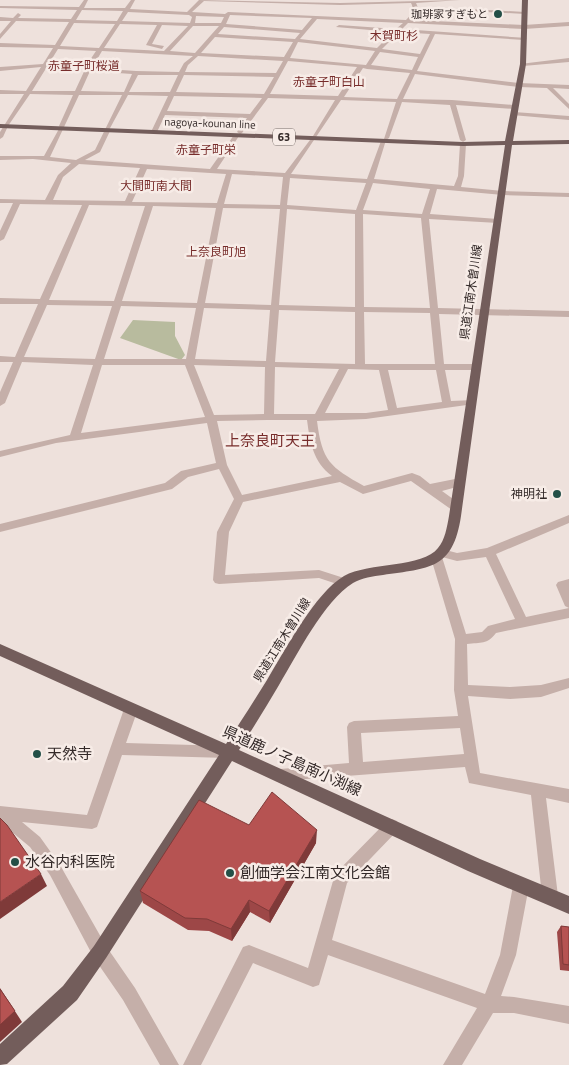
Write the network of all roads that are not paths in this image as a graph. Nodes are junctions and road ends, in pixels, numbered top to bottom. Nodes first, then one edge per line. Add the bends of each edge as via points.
1 (30, 0) edge
2 (86, 0) edge
3 (132, 0) edge
4 (203, 0) edge
5 (448, 0) edge
6 (458, 0) edge
7 (525, 0) edge
8 (231, 1) edge
9 (413, 1) edge
10 (292, 4) junction
11 (345, 4) junction
12 (0, 7) edge
13 (24, 7) junction
14 (81, 9) junction
15 (450, 9) junction
16 (126, 10) junction
17 (525, 12) junction
18 (189, 14) junction
19 (227, 15) junction
20 (289, 16) junction
21 (316, 17) junction
22 (341, 18) junction
23 (0, 19) edge
24 (15, 20) junction
25 (73, 21) junction
26 (118, 22) junction
27 (406, 22) junction
28 (160, 23) junction
29 (449, 23) junction
30 (192, 24) junction
31 (569, 24) edge
32 (223, 25) junction
33 (249, 27) junction
34 (339, 27) junction
35 (524, 27) junction
36 (270, 29) junction
37 (279, 30) junction
38 (398, 30) junction
39 (302, 32) junction
40 (433, 33) junction
41 (447, 33) junction
42 (213, 36) junction
43 (0, 37) edge
44 (240, 37) junction
45 (269, 38) junction
46 (524, 38) junction
47 (296, 40) junction
48 (0, 45) edge
49 (265, 45) dead end
50 (57, 46) junction
51 (329, 46) junction
52 (170, 47) junction
53 (100, 49) junction
54 (261, 51) dead end
55 (379, 51) junction
56 (165, 54) junction
57 (196, 55) junction
58 (325, 55) dead end
59 (422, 56) junction
60 (257, 58) junction
61 (286, 59) junction
62 (569, 60) edge
63 (321, 61) junction
64 (523, 64) junction
65 (46, 65) junction
66 (364, 67) junction
67 (0, 69) edge
68 (88, 69) junction
69 (415, 71) junction
70 (136, 73) junction
71 (182, 74) junction
72 (277, 75) junction
73 (519, 85) junction
74 (550, 88) junction
75 (569, 88) edge
76 (0, 92) edge
77 (26, 93) junction
78 (78, 93) junction
79 (125, 94) junction
80 (173, 94) junction
81 (266, 96) junction
82 (340, 99) junction
83 (399, 101) junction
84 (452, 102) junction
85 (569, 107) edge
86 (514, 110) junction
87 (164, 113) junction
88 (252, 116) junction
89 (569, 118) edge
90 (3, 125) edge
91 (61, 128) junction
92 (108, 129) junction
93 (155, 131) junction
94 (238, 134) junction
95 (0, 137) edge
96 (314, 137) junction
97 (569, 138) edge
98 (385, 139) junction
99 (463, 142) junction
100 (510, 142) junction
101 (569, 142) edge
102 (47, 157) junction
103 (0, 158) edge
104 (77, 162) junction
105 (144, 167) junction
106 (212, 170) junction
107 (230, 171) junction
108 (287, 175) junction
109 (370, 181) junction
110 (434, 187) junction
111 (457, 189) junction
112 (503, 192) junction
113 (569, 195) edge
114 (0, 201) edge
115 (18, 201) junction
116 (48, 202) junction
117 (86, 203) junction
118 (128, 203) junction
119 (150, 203) junction
120 (220, 205) junction
121 (283, 207) junction
122 (359, 212) junction
123 (425, 216) junction
124 (498, 221) junction
125 (0, 239) edge
126 (0, 301) edge
127 (44, 303) junction
128 (117, 305) junction
129 (201, 306) junction
130 (276, 308) junction
131 (360, 310) junction
132 (434, 312) junction
133 (484, 314) junction
134 (569, 314) edge
135 (0, 359) edge
136 (18, 360) junction
137 (98, 362) junction
138 (190, 362) junction
139 (270, 364) junction
140 (344, 366) junction
141 (383, 366) junction
142 (440, 366) junction
143 (360, 367) junction
144 (476, 367) junction
145 (0, 402) edge
146 (471, 402) junction
147 (447, 404) junction
148 (393, 412) junction
149 (269, 418) junction
150 (315, 418) junction
151 (211, 419) junction
152 (74, 438) junction
153 (0, 454) edge
154 (222, 465) junction
155 (340, 478) junction
156 (460, 482) junction
157 (431, 488) junction
158 (239, 499) junction
159 (456, 507) junction
160 (569, 519) edge
161 (0, 528) edge
162 (489, 552) junction
163 (439, 555) junction
164 (343, 582) junction
165 (569, 583) edge
166 (569, 604) edge
167 (569, 613) edge
168 (523, 623) junction
169 (461, 639) junction
170 (0, 650) edge
171 (569, 683) edge
172 (460, 690) junction
173 (131, 709) junction
174 (466, 722) junction
175 (117, 749) junction
176 (229, 752) junction
177 (471, 760) junction
178 (356, 769) junction
179 (280, 775) junction
180 (538, 790) junction
181 (569, 796) edge
182 (0, 813) edge
183 (392, 826) junction
184 (521, 886) junction
185 (550, 896) junction
186 (569, 905) edge
187 (322, 945) junction
188 (100, 952) junction
189 (489, 1004) junction
190 (569, 1015) edge
191 (0, 1057) edge
192 (170, 1065) edge
193 (192, 1065) edge
194 (452, 1065) edge

1 - 13 street
2 - 14 street
3 - 16 street
4 - 8 street
4 - 18 street
5 - 6 street
5 - 9 street
5 - 15 street
7 - 17 main road, 県道江南木曽川線
8 - 10 street
8 - 19 street
9 - 11 street
9 - 27 street via 415,14
10 - 11 street
10 - 20 street
11 - 22 street
12 - 13 street
13 - 14 street
13 - 24 street
14 - 16 street
14 - 25 street
15 - 17 street
15 - 29 street
16 - 18 street
16 - 26 street
17 - 35 main road, 県道江南木曽川線
18 - 19 street
18 - 30 street via 196,18
19 - 20 street
19 - 32 street
20 - 21 street
20 - 37 street
21 - 22 street
21 - 39 street
22 - 27 street
22 - 34 street
23 - 24 street
24 - 25 street
24 - 43 street
25 - 26 street
25 - 50 street
26 - 28 street
26 - 53 street
27 - 29 street
27 - 38 street
28 - 30 street
28 - 52 street via 149,45
29 - 35 street
29 - 41 street
30 - 32 street
30 - 52 street
31 - 35 street
32 - 33 street
32 - 42 street
33 - 36 street
33 - 44 street
34 - 38 street
34 - 51 street
35 - 46 main road, 県道江南木曽川線
36 - 37 street
36 - 45 street
37 - 39 street
38 - 40 street
38 - 55 street
39 - 47 street
40 - 41 street
40 - 59 street
41 - 46 street
42 - 44 street
42 - 57 street
44 - 45 street
45 - 47 street
45 - 49 street
46 - 64 main road, 県道江南木曽川線
47 - 51 street
47 - 61 street
48 - 50 street
50 - 53 street
50 - 65 street
51 - 55 street
52 - 56 street
53 - 56 street
53 - 68 street
54 - 60 street
55 - 59 street
55 - 66 street
56 - 57 street
57 - 60 street via 239,54
57 - 71 street via 186,64
58 - 63 street
59 - 69 street
60 - 61 street
61 - 63 street
61 - 72 street
62 - 64 street
63 - 66 street
64 - 73 main road, 県道江南木曽川線
65 - 67 street
65 - 77 street
66 - 69 street
66 - 82 street
68 - 70 street
68 - 78 street
69 - 73 street
69 - 83 street
70 - 71 street
70 - 79 street
71 - 72 street
71 - 80 street
72 - 81 street
73 - 74 street
73 - 86 main road, 県道江南木曽川線
74 - 75 street
74 - 85 street
76 - 77 street
77 - 78 street
77 - 90 street
78 - 79 street
78 - 91 street
79 - 80 street
79 - 92 street
80 - 81 street
80 - 87 street
81 - 82 street
81 - 88 street
82 - 83 street
82 - 96 street
83 - 84 street
83 - 98 street
84 - 86 street
84 - 99 street
86 - 89 street
86 - 100 main road, 県道江南木曽川線
87 - 88 street
87 - 93 street
88 - 94 street
90 - 91 main road, nagoya-kounan line / 63
90 - 95 street
91 - 92 main road, nagoya-kounan line / 63
91 - 102 street
92 - 93 main road, nagoya-kounan line / 63
92 - 104 street via 98,151
93 - 94 main road, nagoya-kounan line / 63
94 - 96 main road, nagoya-kounan line / 63
94 - 106 street
96 - 98 main road, nagoya-kounan line / 63
96 - 108 street
97 - 100 main road, nagoya-kounan line / 63
98 - 99 main road, nagoya-kounan line / 63
98 - 109 street
99 - 100 main road, nagoya-kounan line / 63
99 - 111 street
100 - 101 main road, nagoya-kounan line / 63
100 - 112 main road, 県道江南木曽川線
102 - 103 street
102 - 104 street
104 - 105 street
104 - 116 street via 60,176
105 - 106 street
105 - 118 street
106 - 107 street
107 - 108 street
107 - 120 street
108 - 109 street
108 - 121 street
109 - 110 street
109 - 122 street
110 - 111 street
110 - 123 street
111 - 112 street
112 - 113 street
112 - 124 main road, 県道江南木曽川線
114 - 115 street
115 - 116 street
115 - 125 street
116 - 117 street
117 - 118 street
117 - 127 street
118 - 119 street
119 - 120 street
119 - 128 street
120 - 121 street
120 - 129 street
121 - 122 street
121 - 130 street
122 - 123 street
122 - 131 street
123 - 124 street
123 - 132 street
124 - 133 main road, 県道江南木曽川線
126 - 127 street
127 - 128 street
127 - 136 street
128 - 129 street
128 - 137 street
129 - 130 street
129 - 138 street
130 - 131 street
130 - 139 street
131 - 132 street
131 - 143 street
132 - 133 street
132 - 142 street
133 - 134 street
133 - 144 main road, 県道江南木曽川線
135 - 136 street
136 - 137 street
136 - 145 street
137 - 138 street
137 - 152 street
138 - 139 street
138 - 151 street via 191,375
139 - 140 street
139 - 149 street
140 - 143 street
140 - 150 street
141 - 142 street
141 - 143 street
141 - 148 street
142 - 144 street
142 - 147 street
144 - 146 main road, 県道江南木曽川線
146 - 147 street
146 - 156 main road, 県道江南木曽川線
147 - 148 street
148 - 150 street
149 - 150 street
149 - 151 street
150 - 155 street via 314,443 326,467
151 - 152 street
151 - 154 street
152 - 153 street
154 - 158 street
154 - 161 street via 185,474 168,486
155 - 157 street via 363,490 412,477
155 - 158 street
156 - 157 street
156 - 159 main road, 県道江南木曽川線
157 - 159 street
158 - 164 street via 223,532 219,580 319,574
159 - 163 main road, 県道江南木曽川線 via 450,538
160 - 162 street
162 - 163 street via 457,557
162 - 168 street
163 - 164 main road, 県道江南木曽川線 via 426,562 370,572
163 - 169 street
164 - 176 main road, 県道江南木曽川線 via 321,606
165 - 166 street via 562,585
167 - 168 street
168 - 169 street via 492,629 486,637
169 - 172 street
170 - 173 main road, 県道鹿ノ子島南小渕線
171 - 172 street via 541,691 510,693
172 - 174 street
173 - 175 street
173 - 176 main road, 県道鹿ノ子島南小渕線
174 - 177 street
174 - 178 street via 354,727
175 - 176 street
175 - 182 street via 92,822
176 - 179 main road, 県道鹿ノ子島南小渕線
176 - 188 main road, 県道江南木曽川線
177 - 178 street
177 - 180 street via 474,778
178 - 179 street
179 - 183 main road, 県道鹿ノ子島南小渕線
180 - 181 street
180 - 185 street
182 - 188 street via 34,842 55,870
183 - 184 main road, 県道鹿ノ子島南小渕線
183 - 187 street via 340,878
184 - 185 main road, 県道鹿ノ子島南小渕線
184 - 189 street via 502,976
185 - 186 main road, 県道鹿ノ子島南小渕線
187 - 189 street
187 - 193 street via 313,979 249,953
188 - 191 main road, 県道江南木曽川線 via 70,993
188 - 192 street
189 - 190 street
189 - 194 street

